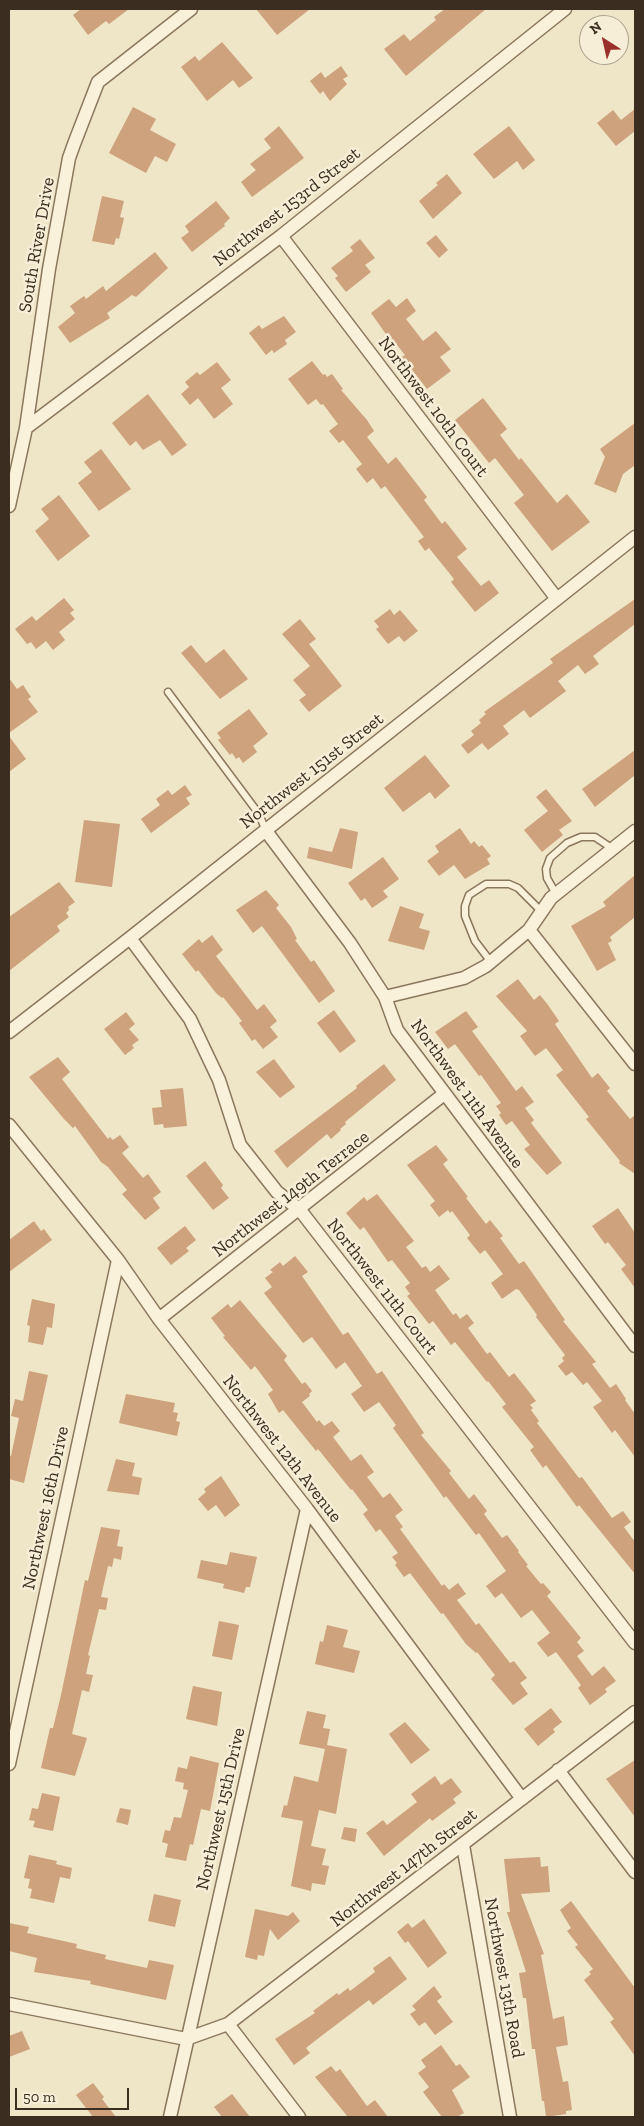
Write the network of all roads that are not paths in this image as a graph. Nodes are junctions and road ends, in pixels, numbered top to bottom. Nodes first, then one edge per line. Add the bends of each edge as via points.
1 (191, 9) edge
2 (565, 9) edge
3 (281, 236) junction
4 (26, 428) junction
5 (9, 506) edge
6 (635, 537) edge
7 (557, 599) junction
8 (168, 692) dead end
9 (266, 830) junction
10 (635, 831) edge
11 (613, 849) junction
12 (556, 894) junction
13 (542, 912) junction
14 (529, 930) junction
15 (130, 938) junction
16 (491, 962) junction
17 (385, 997) junction
18 (9, 1032) edge
19 (635, 1064) edge
20 (444, 1094) junction
21 (9, 1126) edge
22 (300, 1210) junction
23 (118, 1260) junction
24 (159, 1320) junction
25 (635, 1346) edge
26 (307, 1509) junction
27 (635, 1643) edge
28 (635, 1712) edge
29 (9, 1764) edge
30 (558, 1770) junction
31 (522, 1799) junction
32 (463, 1845) junction
33 (635, 1872) edge
34 (9, 2004) edge
35 (228, 2024) junction
36 (186, 2039) junction
37 (170, 2117) edge
38 (299, 2117) edge
39 (510, 2117) edge

1 - 4 street, South River Drive via 98,82 69,158
2 - 3 street, Northwest 153rd Street
3 - 4 street, Northwest 153rd Street
3 - 7 street, Northwest 10th Court
4 - 5 street, South River Drive
6 - 7 street, Northwest 151st Street
7 - 9 street, Northwest 151st Street
8 - 9 lane via 259,814
9 - 15 street, Northwest 151st Street
9 - 17 street, Northwest 11th Avenue via 350,943
10 - 11 street
11 - 12 street
11 - 12 lane via 595,837 581,837 567,843 550,858 546,869
12 - 13 street
13 - 14 street
13 - 16 lane via 518,888 509,884 486,884 469,895 465,916 475,941
14 - 16 street
14 - 19 street
15 - 18 street, Northwest 151st Street
15 - 22 street, Northwest 11th Court via 190,1020 219,1080 240,1145 277,1192
16 - 17 street via 464,978
17 - 20 street, Northwest 11th Avenue via 397,1030
20 - 22 street, Northwest 149th Terrace
20 - 25 street, Northwest 11th Avenue
21 - 23 street, Northwest 12th Avenue
22 - 24 street, Northwest 149th Terrace
22 - 27 street, Northwest 11th Court
23 - 24 street, Northwest 12th Avenue
23 - 29 street, Northwest 16th Drive
24 - 26 street, Northwest 12th Avenue
26 - 31 street, Northwest 12th Avenue
26 - 36 street, Northwest 15th Drive
28 - 30 street, Northwest 147th Street
30 - 31 street, Northwest 147th Street
30 - 33 street
31 - 32 street, Northwest 147th Street
32 - 35 street, Northwest 147th Street
32 - 39 street, Northwest 13th Road
34 - 36 street
35 - 36 street, Northwest 147th Street
35 - 38 street
36 - 37 street, Northwest 15th Drive

